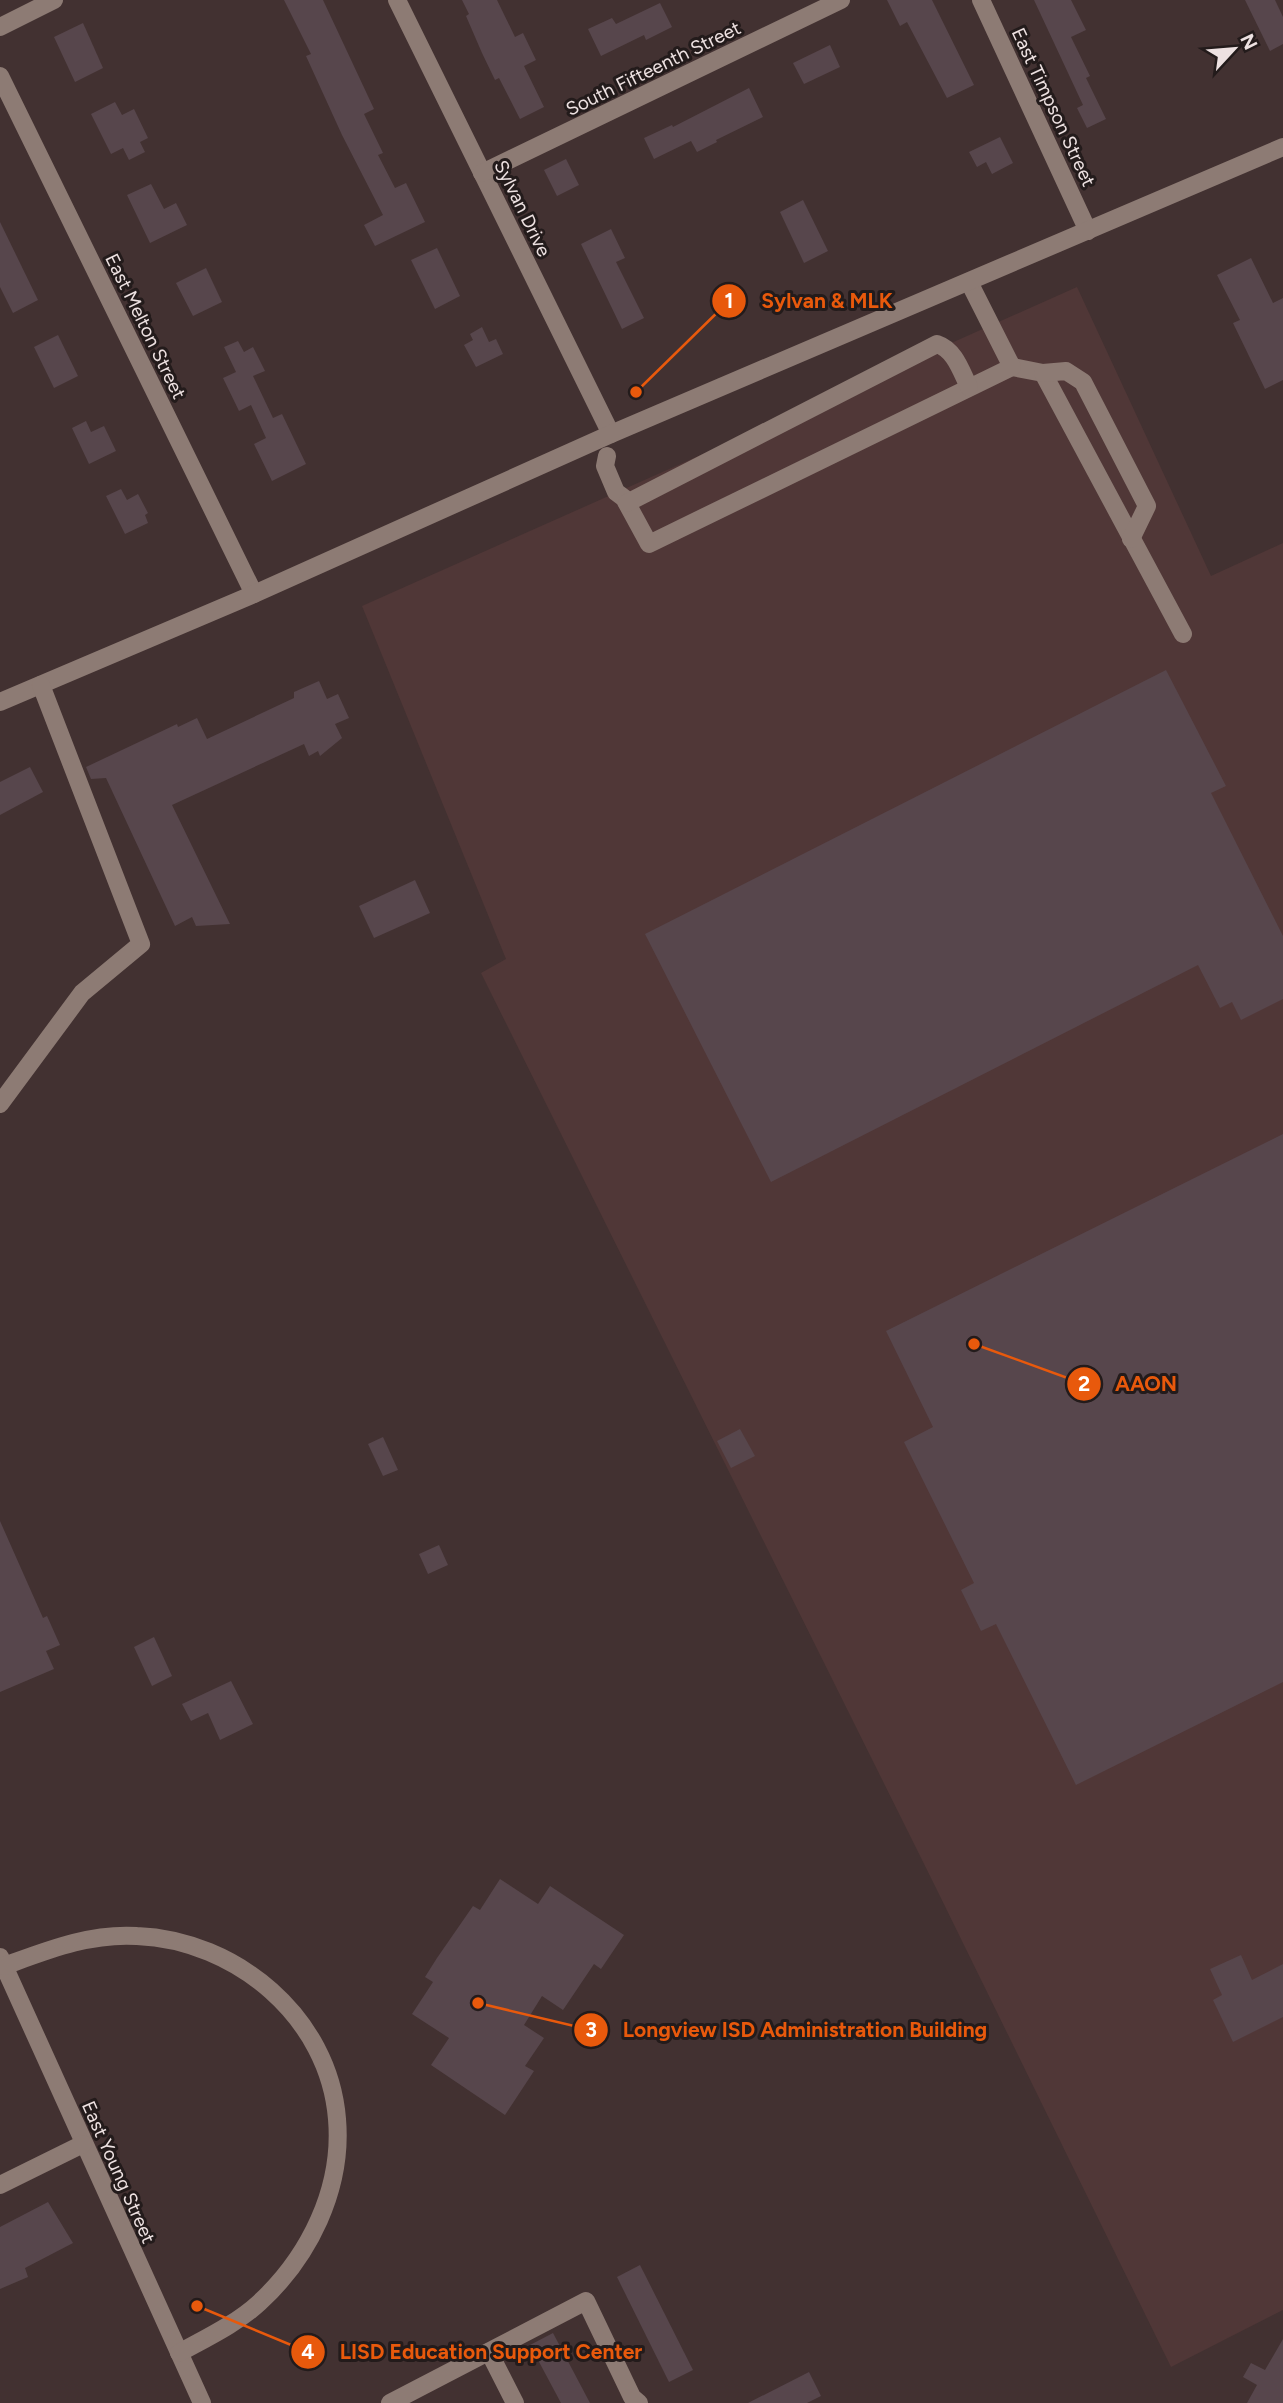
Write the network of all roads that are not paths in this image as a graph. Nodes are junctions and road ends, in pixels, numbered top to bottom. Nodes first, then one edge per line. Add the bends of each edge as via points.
1 (54, 0) edge
2 (397, 0) edge
3 (841, 0) edge
4 (981, 0) edge
5 (0, 27) edge
6 (0, 76) edge
7 (1283, 147) edge
8 (482, 173) junction
9 (1088, 231) junction
10 (969, 282) junction
11 (1012, 366) junction
12 (1043, 373) junction
13 (970, 387) junction
14 (606, 443) junction
15 (625, 500) junction
16 (1131, 538) junction
17 (254, 593) junction
18 (1183, 634) dead end
19 (41, 685) junction
20 (0, 702) edge
21 (0, 1104) edge
22 (2, 1961) edge
23 (83, 2144) junction
24 (0, 2185) edge
25 (489, 2352) junction
26 (178, 2353) junction
27 (202, 2403) edge
28 (390, 2403) edge
29 (515, 2403) edge
30 (639, 2403) edge

1 - 5 street
2 - 8 street, Sylvan Drive
3 - 8 street, South Fifteenth Street
4 - 9 street, East Timpson Street
6 - 17 street, East Melton Street
7 - 9 street
8 - 14 street, Sylvan Drive
9 - 10 street
10 - 11 street
10 - 14 street
11 - 12 street
11 - 13 street
12 - 16 street
12 - 16 street via 1066,371 1083,382 1147,506
13 - 15 street via 953,354 937,344
13 - 15 street, Sylvan Drive via 649,544
14 - 15 street, Sylvan Drive via 625,486
14 - 17 street
16 - 18 street
17 - 19 street
19 - 20 street
19 - 21 street via 141,944 82,993
22 - 23 street, East Young Street
22 - 26 street via 97,1937 137,1936 197,1946 248,1971 275,1993 307,2034 325,2068 335,2101 337,2141 330,2191 313,2235 262,2301
23 - 24 street
23 - 26 street, East Young Street
25 - 28 street
25 - 29 street
25 - 30 street via 586,2301
26 - 27 street, East Young Street

